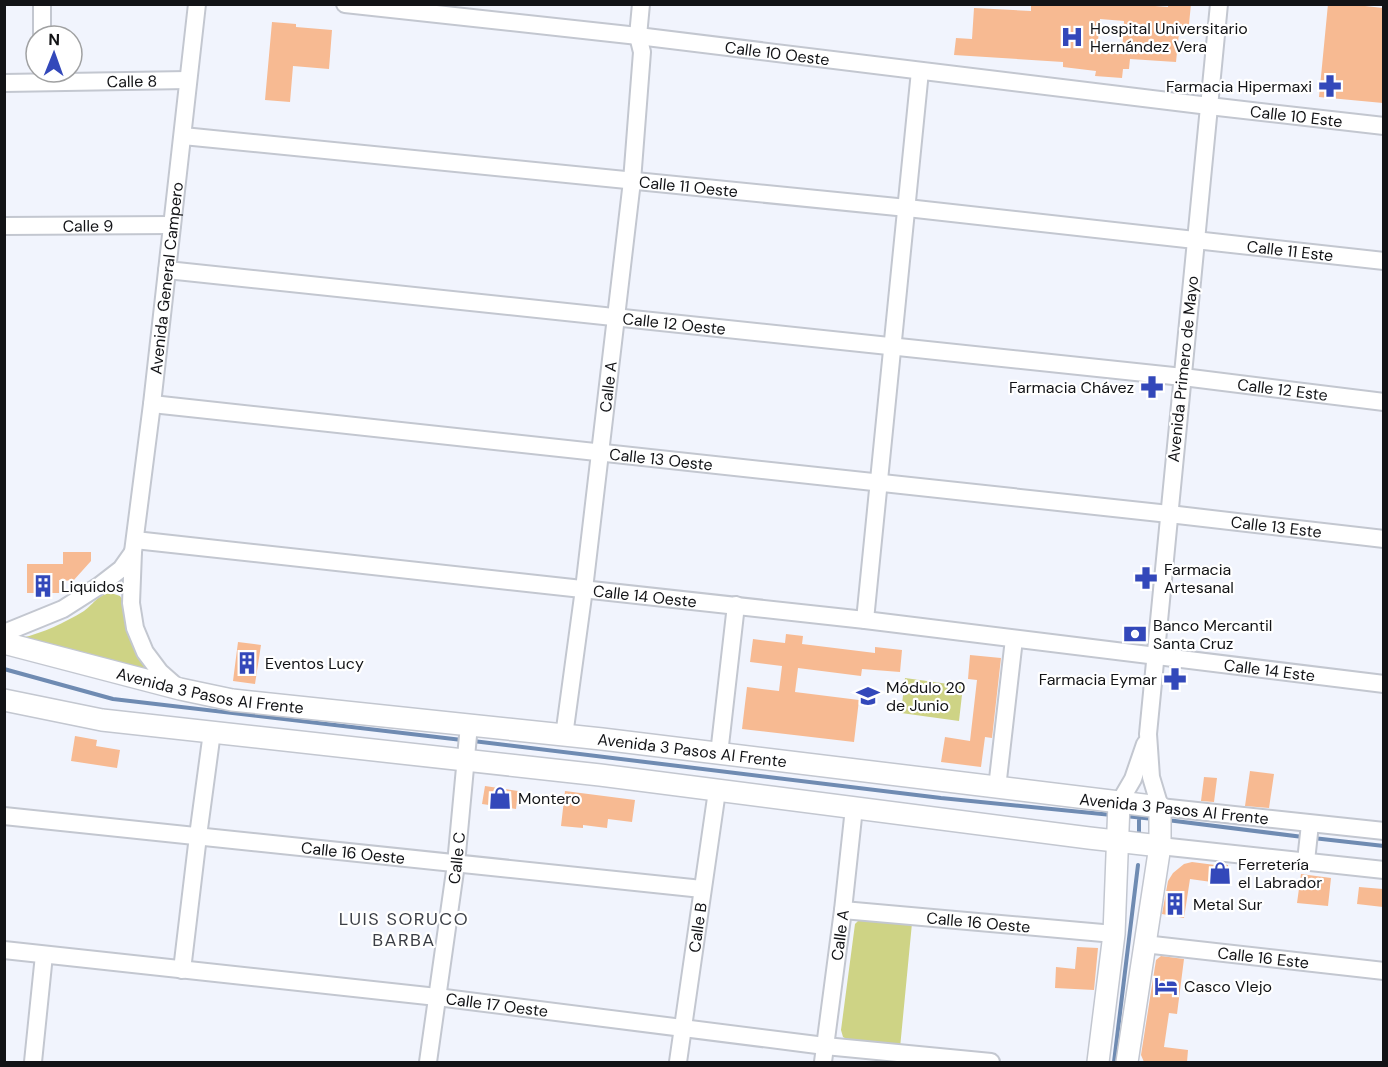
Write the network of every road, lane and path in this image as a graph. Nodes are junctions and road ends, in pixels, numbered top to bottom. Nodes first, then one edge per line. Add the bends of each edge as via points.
1 (42, 4) edge
2 (197, 4) edge
3 (345, 4) edge
4 (641, 4) edge
5 (1219, 4) edge
6 (42, 24) edge
7 (638, 36) junction
8 (920, 71) junction
9 (84, 78) edge
10 (24, 80) edge
11 (188, 80) junction
12 (4, 83) edge
13 (1209, 106) junction
14 (1383, 126) edge
15 (183, 136) junction
16 (632, 181) junction
17 (907, 208) junction
18 (172, 225) junction
19 (4, 226) edge
20 (1196, 240) junction
21 (1383, 261) edge
22 (167, 270) junction
23 (615, 318) junction
24 (892, 346) junction
25 (1183, 377) junction
26 (1383, 402) edge
27 (152, 404) junction
28 (600, 452) junction
29 (879, 483) junction
30 (1169, 514) junction
31 (1383, 539) edge
32 (134, 546) junction
33 (584, 588) junction
34 (736, 605) junction
35 (865, 620) junction
36 (4, 633) edge
37 (1014, 639) junction
38 (4, 643) edge
39 (1155, 657) junction
40 (1383, 684) edge
41 (180, 689) junction
42 (4, 700) edge
43 (212, 732) junction
44 (1148, 734) junction
45 (564, 735) junction
46 (468, 743) junction
47 (719, 754) junction
48 (997, 788) junction
49 (717, 790) junction
50 (854, 808) junction
51 (4, 816) edge
52 (1119, 819) junction
53 (1160, 824) junction
54 (1383, 831) edge
55 (198, 836) junction
56 (1308, 840) junction
57 (456, 864) junction
58 (1383, 870) edge
59 (702, 889) junction
60 (843, 910) junction
61 (1114, 934) junction
62 (1144, 944) junction
63 (4, 950) edge
64 (44, 955) junction
65 (182, 970) junction
66 (1383, 971) edge
67 (437, 997) junction
68 (682, 1028) junction
69 (824, 1054) edge
70 (33, 1062) edge
71 (428, 1062) edge
72 (678, 1062) edge
73 (991, 1062) edge
74 (1098, 1062) edge
75 (1127, 1062) edge

1 - 6 street
2 - 11 street, Avenida General Campero
3 - 7 street, Calle 10 Oeste
4 - 7 street, Calle A
5 - 13 street, Avenida Primero de Mayo
7 - 8 street, Calle 10 Oeste
7 - 16 street, Calle A via 642,52
8 - 13 street, Calle 10 Oeste
8 - 17 street
9 - 11 street, Calle 8
10 - 12 street, Calle 8
11 - 15 street, Avenida General Campero
13 - 14 street, Calle 10 Este
13 - 20 street, Avenida Primero de Mayo
15 - 16 street, Calle 11 Oeste
15 - 18 street, Avenida General Campero
16 - 17 street, Calle 11 Oeste
16 - 23 street, Calle A
17 - 20 street, Calle 11 Oeste
17 - 24 street
18 - 19 street, Calle 9
18 - 22 street, Avenida General Campero
20 - 21 street, Calle 11 Este
20 - 25 street, Avenida Primero de Mayo
22 - 23 street, Calle 12 Oeste
22 - 27 street, Avenida General Campero
23 - 24 street, Calle 12 Oeste
23 - 28 street, Calle A
24 - 25 street, Calle 12 Oeste
24 - 29 street
25 - 26 street, Calle 12 Este
25 - 30 street, Avenida Primero de Mayo
27 - 28 street, Calle 13 Oeste
27 - 32 street, Avenida General Campero
28 - 29 street, Calle 13 Oeste
28 - 33 street, Calle A
29 - 30 street, Calle 13 Oeste
29 - 35 street
30 - 31 street, Calle 13 Este
30 - 39 street, Avenida Primero de Mayo
32 - 33 street, Calle 14 Oeste
32 - 36 street via 121,568 99,586 63,609
32 - 41 street, Avenida General Campero via 131,603 135,628 145,652
33 - 34 street, Calle 14 Oeste
33 - 45 street, Calle A
34 - 35 street, Calle 14 Oeste
34 - 47 street
35 - 37 street, Calle 14 Oeste
37 - 39 street, Calle 14 Oeste
37 - 48 street
38 - 41 main road, Avenida 3 Pasos Al Frente
39 - 40 street, Calle 14 Este
39 - 44 street, Avenida Primero de Mayo
41 - 46 main road, Avenida 3 Pasos Al Frente
42 - 43 main road, Avenida 3 Pasos Al Frente via 102,720
43 - 46 main road, Avenida 3 Pasos Al Frente
43 - 55 street
44 - 52 street, Avenida Primero de Mayo
44 - 53 street, Avenida Primero de Mayo
45 - 46 main road, Avenida 3 Pasos Al Frente
45 - 47 main road, Avenida 3 Pasos Al Frente
46 - 49 main road, Avenida 3 Pasos Al Frente
46 - 57 street, Calle C
47 - 48 main road, Avenida 3 Pasos Al Frente
48 - 52 main road, Avenida 3 Pasos Al Frente
49 - 50 main road, Avenida 3 Pasos Al Frente
49 - 59 street, Calle B
50 - 52 main road, Avenida 3 Pasos Al Frente
50 - 60 street, Calle A
51 - 55 street, Calle 16 Oeste
52 - 53 main road, Avenida 3 Pasos Al Frente
52 - 53 main road, Avenida 3 Pasos Al Frente
52 - 61 main road
53 - 56 street, Avenida 3 Pasos Al Frente
53 - 56 street, Avenida 3 Pasos Al Frente
53 - 62 main road
54 - 56 street, Avenida 3 Pasos Al Frente
55 - 57 street, Calle 16 Oeste
55 - 65 street
56 - 58 street, Avenida 3 Pasos Al Frente
57 - 59 street, Calle 16 Oeste
57 - 67 street, Calle C
59 - 68 street, Calle B
60 - 61 street, Calle 16 Oeste
60 - 69 street, Calle A
61 - 74 main road
62 - 66 street, Calle 16 Este
62 - 75 main road
63 - 64 street, Calle 17 Oeste
64 - 65 street, Calle 17 Oeste
64 - 70 street
65 - 67 street, Calle 17 Oeste
67 - 68 street, Calle 17 Oeste
67 - 71 street, Calle C
68 - 69 street, Calle 17 Oeste
68 - 72 street, Calle B
69 - 73 street, Calle 17 Oeste

